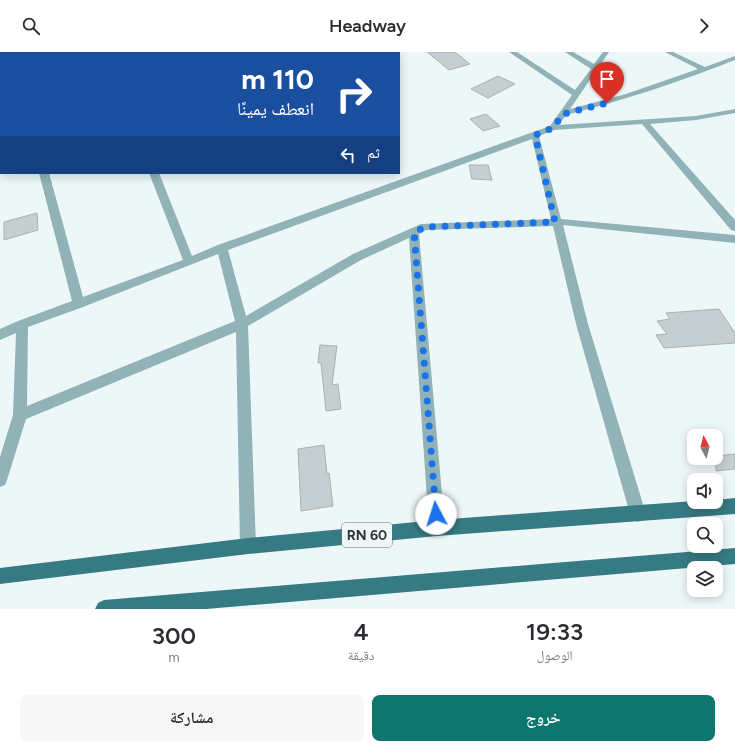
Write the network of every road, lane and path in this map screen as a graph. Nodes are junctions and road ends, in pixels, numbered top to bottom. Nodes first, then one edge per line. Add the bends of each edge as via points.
1 (512, 52) edge
2 (568, 52) edge
3 (606, 52) edge
4 (668, 52) edge
5 (735, 58) edge
6 (595, 68) junction
7 (705, 70) junction
8 (576, 94) junction
9 (735, 111) edge
10 (563, 114) junction
11 (644, 122) junction
12 (553, 128) junction
13 (535, 135) junction
14 (44, 174) edge
15 (154, 174) edge
16 (555, 222) junction
17 (735, 227) edge
18 (414, 232) junction
19 (735, 239) edge
20 (222, 248) junction
21 (189, 262) junction
22 (79, 304) junction
23 (22, 324) junction
24 (242, 324) junction
25 (0, 335) edge
26 (20, 415) junction
27 (0, 480) edge
28 (735, 506) edge
29 (638, 514) junction
30 (437, 528) junction
31 (248, 546) junction
32 (735, 556) edge
33 (0, 576) edge
34 (104, 609) edge

1 - 8 street
2 - 6 street
3 - 6 street
4 - 7 street
5 - 7 street
6 - 8 street
7 - 10 street via 607,103
8 - 10 street
9 - 11 street via 696,118
10 - 12 street
11 - 12 street
11 - 17 street
12 - 13 street
13 - 16 street
13 - 20 street
14 - 22 street
15 - 21 street
16 - 18 street via 425,227
16 - 19 street
16 - 29 street
18 - 24 street via 357,257
18 - 30 street
20 - 21 street
20 - 24 street
21 - 22 street
22 - 23 street
23 - 25 street
23 - 26 street
24 - 26 street
24 - 31 street
26 - 27 street
28 - 29 main road, RN 60
29 - 30 main road, RN 60
30 - 31 main road, RN 60
31 - 33 main road, RN 60
32 - 34 main road

